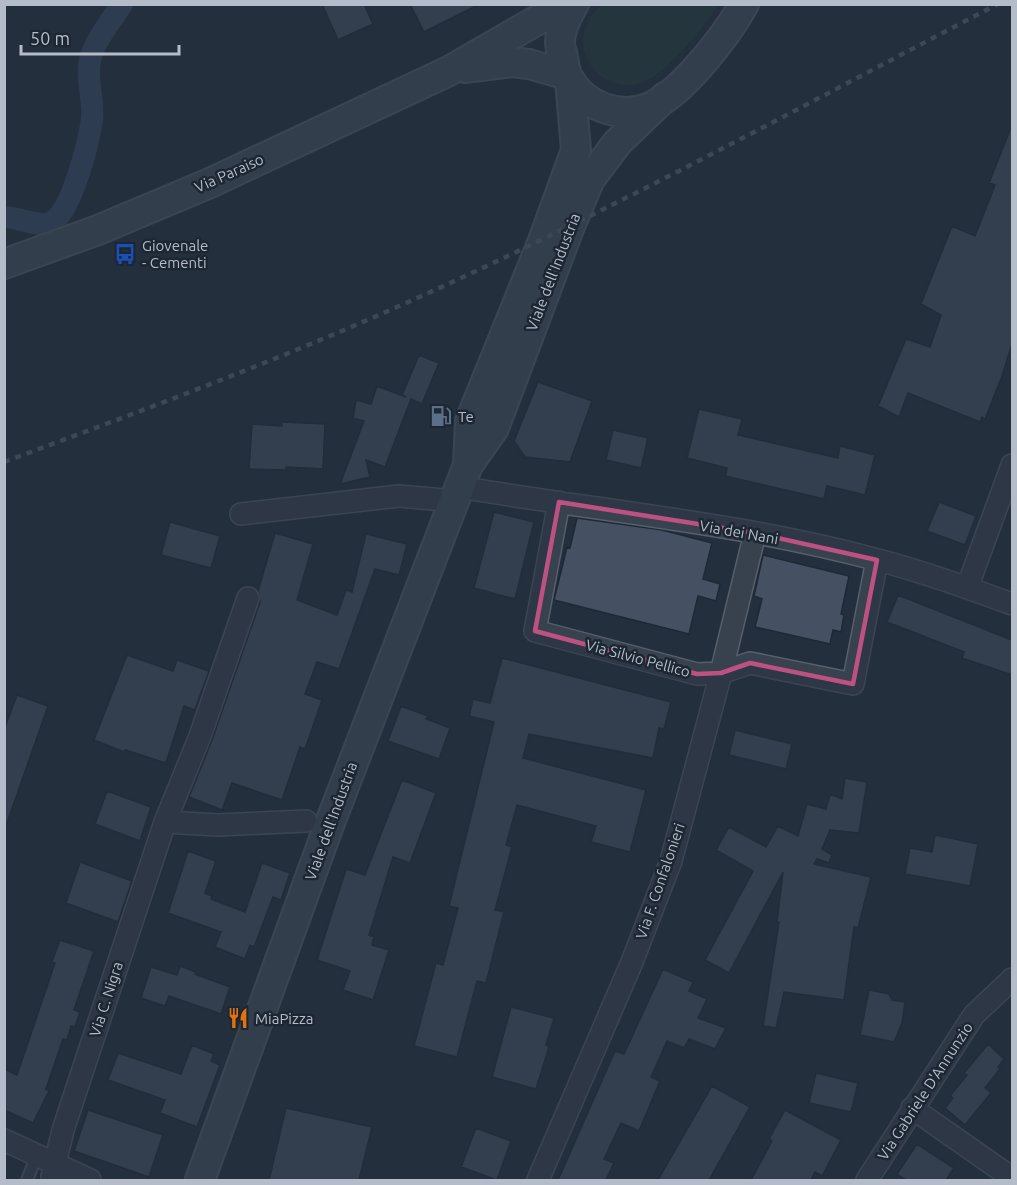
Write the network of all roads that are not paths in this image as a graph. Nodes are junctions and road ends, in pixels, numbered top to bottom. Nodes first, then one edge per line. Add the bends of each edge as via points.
1 (573, 4) edge
2 (744, 4) edge
3 (449, 71) junction
4 (568, 78) junction
5 (665, 97) junction
6 (4, 264) edge
7 (1012, 465) edge
8 (461, 484) junction
9 (559, 502) junction
10 (241, 514) dead end
11 (754, 533) junction
12 (878, 560) junction
13 (967, 588) junction
14 (248, 598) dead end
15 (1012, 604) edge
16 (721, 673) junction
17 (306, 821) dead end
18 (165, 822) junction
19 (1012, 979) edge
20 (912, 1108) junction
21 (4, 1140) edge
22 (48, 1165) junction
23 (1012, 1178) edge
24 (27, 1180) edge
25 (90, 1180) edge
26 (200, 1180) edge
27 (538, 1180) edge
28 (867, 1180) edge

1 - 3 main road, Via Paraiso
1 - 4 main road, Viale dell'Industria via 564,21 560,44
2 - 5 main road via 692,74
3 - 4 main road, Via Paraiso via 512,62
3 - 6 main road, Via Paraiso via 210,183
4 - 5 main road via 588,100 609,111 634,112 650,108
4 - 8 main road, Viale dell'Industria via 576,150 470,421
5 - 8 main road, Viale dell'Industria via 618,142 590,179 494,428
7 - 13 street
8 - 9 street, Via dei Nani
8 - 10 street, Via dei Nani via 399,496
8 - 26 main road, Viale dell'Industria via 328,828
9 - 11 street, Via dei Nani
9 - 16 street, Via Silvio Pellico via 535,631 697,674
11 - 12 street, Via dei Nani
11 - 16 street, Via F. Confalonieri
12 - 13 street, Via dei Nani
12 - 16 street, Via Silvio Pellico via 853,684 750,663
13 - 15 street, Via dei Nani
14 - 18 street, Via C. Nigra
16 - 27 street, Via F. Confalonieri via 671,861
17 - 18 street via 218,825
18 - 22 street, Via C. Nigra
19 - 20 street, Via Gabriele D'Annunzio via 974,1015
20 - 23 street
20 - 28 street, Via Gabriele D'Annunzio
21 - 22 street
22 - 24 lane
22 - 25 street

